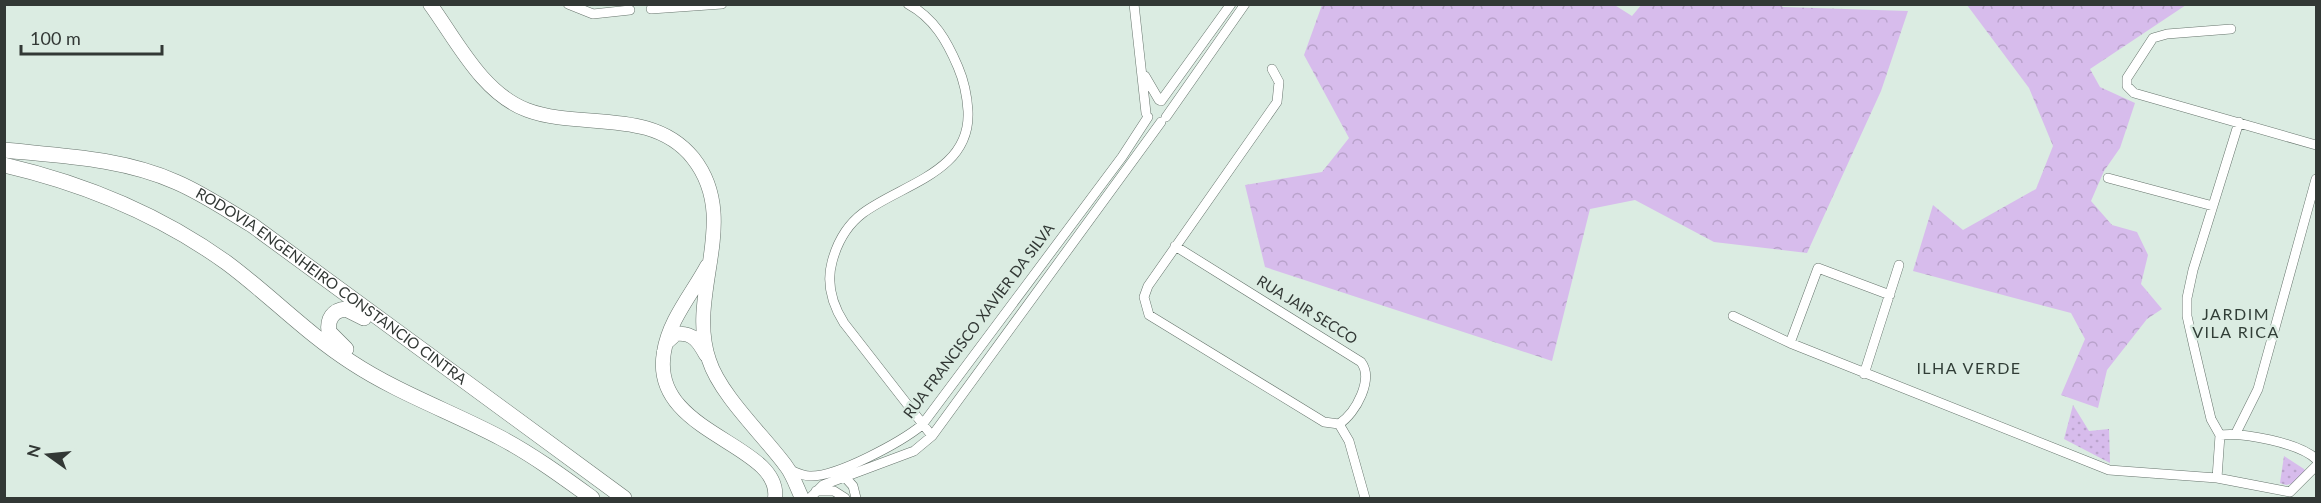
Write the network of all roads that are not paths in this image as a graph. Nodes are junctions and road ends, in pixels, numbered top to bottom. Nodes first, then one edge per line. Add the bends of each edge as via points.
1 (430, 4) edge
2 (568, 4) edge
3 (908, 4) edge
4 (1134, 4) edge
5 (1231, 4) edge
6 (1245, 4) edge
7 (721, 5) edge
8 (651, 9) dead end
9 (630, 10) dead end
10 (2231, 29) dead end
11 (1272, 69) dead end
12 (1142, 71) junction
13 (1173, 83) junction
14 (1184, 90) junction
15 (1160, 101) junction
16 (1147, 115) junction
17 (1163, 119) junction
18 (2239, 122) junction
19 (2316, 145) edge
20 (4, 150) edge
21 (4, 165) edge
22 (2108, 178) dead end
23 (2316, 179) edge
24 (2212, 206) junction
25 (1175, 246) junction
26 (709, 262) junction
27 (1899, 265) dead end
28 (1890, 296) junction
29 (1733, 316) dead end
30 (666, 343) junction
31 (1790, 343) junction
32 (708, 359) junction
33 (1864, 374) junction
34 (1340, 424) junction
35 (922, 425) junction
36 (532, 432) junction
37 (2236, 433) junction
38 (2220, 435) junction
39 (932, 436) junction
40 (561, 452) junction
41 (2316, 459) edge
42 (2316, 466) edge
43 (788, 469) junction
44 (864, 469) junction
45 (835, 470) junction
46 (845, 477) junction
47 (2217, 478) junction
48 (853, 486) junction
49 (813, 495) edge
50 (2291, 495) edge
51 (592, 498) edge
52 (603, 498) edge
53 (624, 498) edge
54 (636, 498) edge
55 (775, 498) edge
56 (802, 498) edge
57 (845, 498) edge
58 (856, 498) edge
59 (1365, 498) edge

1 - 26 main road via 482,76 526,110 634,126 682,148 703,174 712,197 715,231
2 - 9 street via 593,14
3 - 35 street via 932,22 950,48 967,98 966,129 948,163 863,213 844,233 836,248 829,284 836,311
4 - 12 street
5 - 13 street
6 - 14 street, RUA FRANCISCO XAVIER DA SILVA
7 - 8 street
10 - 18 street via 2153,38 2127,78 2127,86 2134,93
11 - 25 street via 1279,82 1277,102
12 - 15 street
12 - 16 street
13 - 14 street
13 - 15 street
14 - 17 street, RUA FRANCISCO XAVIER DA SILVA
15 - 16 street via 1149,104
15 - 17 street via 1167,109
16 - 17 street via 1153,122
16 - 35 street, RUA FRANCISCO XAVIER DA SILVA via 1122,157
17 - 39 street, RUA FRANCISCO XAVIER DA SILVA
18 - 19 street
18 - 24 street
20 - 36 main road, RODOVIA ENGENHEIRO CONSTANCIO CINTRA via 121,164 202,195 252,225
21 - 51 main road via 50,175 106,195 186,234 352,363 502,438
22 - 24 street
23 - 37 street via 2258,389
24 - 38 street via 2193,270 2187,316 2211,419
25 - 34 street, RUA JAIR SECCO via 1361,362 1367,373 1365,386
25 - 34 street via 1145,291 1149,315 1324,422
26 - 30 main road via 671,326
26 - 32 main road via 704,307
27 - 28 street
28 - 31 street via 1818,268
28 - 33 street
29 - 31 street
30 - 32 main road via 676,334 689,335
30 - 55 main road via 663,372 677,403 688,416 765,470 776,490
31 - 33 street
32 - 43 main road via 721,384
33 - 47 street via 2109,470
34 - 59 street via 1349,441
35 - 39 street
35 - 45 street, RUA FRANCISCO XAVIER DA SILVA via 886,450
36 - 40 main road, RODOVIA ENGENHEIRO CONSTANCIO CINTRA
36 - 52 main road via 506,420 351,310 342,309 332,316 328,324 332,337 356,356 513,436
37 - 38 street
37 - 41 street via 2296,448
38 - 47 street
39 - 44 street, RUA FRANCISCO XAVIER DA SILVA via 914,451
40 - 53 main road, RODOVIA ENGENHEIRO CONSTANCIO CINTRA
40 - 54 main road
42 - 50 street
43 - 45 street, RUA FRANCISCO XAVIER DA SILVA via 808,476
43 - 56 main road
44 - 46 street, RUA FRANCISCO XAVIER DA SILVA
44 - 48 street
45 - 46 street
46 - 48 street
46 - 49 street, RUA FRANCISCO XAVIER DA SILVA
47 - 50 street
48 - 58 street
49 - 57 street via 834,490

